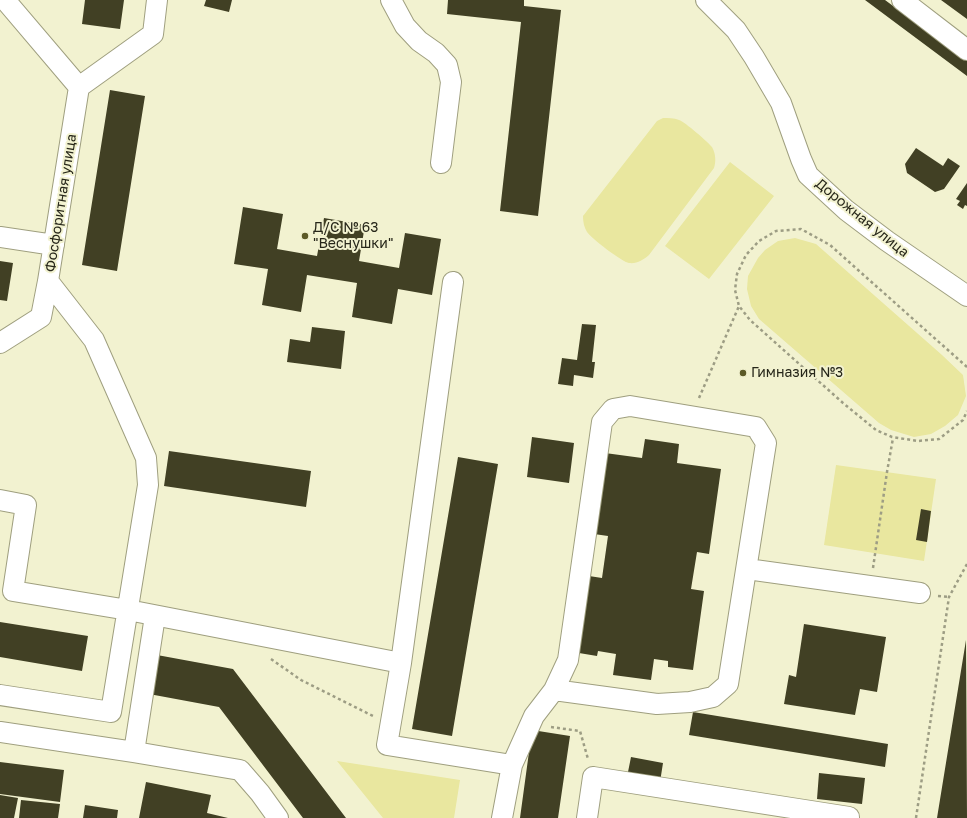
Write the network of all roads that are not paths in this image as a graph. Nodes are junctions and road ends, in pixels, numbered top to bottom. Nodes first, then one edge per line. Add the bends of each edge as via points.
1 (5, 0) edge
2 (158, 0) edge
3 (391, 0) edge
4 (706, 0) edge
5 (902, 0) edge
6 (967, 50) edge
7 (79, 87) junction
8 (441, 163) dead end
9 (0, 237) edge
10 (54, 245) junction
11 (48, 281) junction
12 (453, 282) dead end
13 (967, 296) edge
14 (0, 343) edge
15 (0, 500) edge
16 (747, 569) junction
17 (920, 593) dead end
18 (128, 610) junction
19 (155, 616) junction
20 (401, 663) junction
21 (554, 690) junction
22 (0, 695) edge
23 (0, 732) edge
24 (134, 752) junction
25 (512, 765) junction
26 (278, 818) edge
27 (502, 818) edge
28 (587, 818) edge
29 (849, 818) edge

1 - 7 street
2 - 7 street via 153,34
3 - 8 street via 405,26 447,65 451,82
4 - 13 street, Дорожная улица via 736,30 781,103 808,175 870,228
5 - 6 street
7 - 10 street, Фосфоритная улица
9 - 10 street
10 - 11 street, Фосфоритная улица
11 - 14 street via 41,317
11 - 18 street, Фосфоритная улица via 94,340 146,458 148,485
12 - 20 street
15 - 18 street via 26,505 13,591
16 - 17 street
16 - 21 street via 728,684 713,697 690,702 657,704
16 - 21 street via 766,443 756,427 630,406 613,409 602,422 568,660
18 - 19 street
18 - 22 street, Фосфоритная улица via 111,712
19 - 20 street
19 - 24 street
20 - 25 street via 387,745
21 - 25 street via 534,716
23 - 24 street
24 - 26 street via 240,770
25 - 27 street
28 - 29 street via 593,777

